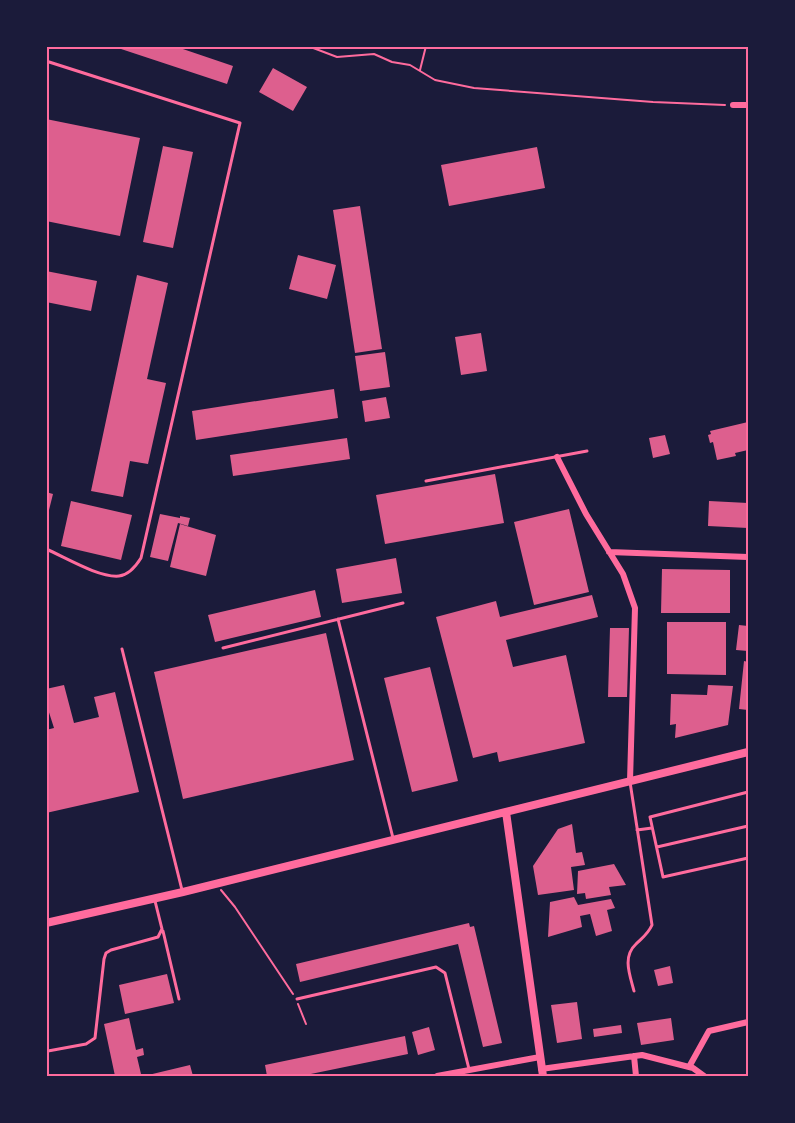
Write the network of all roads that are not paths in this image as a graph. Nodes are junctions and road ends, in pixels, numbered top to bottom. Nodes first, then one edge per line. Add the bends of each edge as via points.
1 (46, 61) edge
2 (733, 105) road end
3 (748, 105) edge
4 (587, 451) dead end
5 (558, 457) junction
6 (426, 481) dead end
7 (46, 549) edge
8 (609, 552) junction
9 (748, 557) edge
10 (403, 603) dead end
11 (338, 619) junction
12 (223, 648) dead end
13 (122, 649) dead end
14 (748, 752) edge
15 (630, 781) junction
16 (748, 792) edge
17 (506, 812) junction
18 (748, 825) edge
19 (652, 828) junction
20 (637, 830) junction
21 (393, 840) junction
22 (657, 847) junction
23 (748, 858) edge
24 (183, 892) junction
25 (155, 899) junction
26 (46, 923) edge
27 (162, 929) junction
28 (634, 991) dead end
29 (179, 999) dead end
30 (297, 999) road end
31 (748, 1022) edge
32 (48, 1051) edge
33 (634, 1056) junction
34 (540, 1057) junction
35 (689, 1067) junction
36 (470, 1070) junction
37 (542, 1073) edge
38 (437, 1077) edge
39 (636, 1077) edge
40 (704, 1077) edge

1 - 7 lane via 240,123 141,558 121,576 104,574
2 - 3 street
4 - 5 lane
5 - 6 lane
5 - 8 street
8 - 9 street
8 - 15 street via 623,574 635,608
10 - 11 lane
11 - 12 lane
11 - 21 lane
13 - 24 lane
14 - 15 street
15 - 17 street
15 - 20 lane
16 - 19 lane via 650,817
17 - 21 street
17 - 34 street
18 - 22 lane
19 - 20 lane
19 - 22 lane
20 - 28 lane via 652,925 629,952 627,962
21 - 24 street
22 - 23 lane via 663,877
24 - 25 street
25 - 26 street
25 - 27 lane
27 - 29 lane
27 - 32 lane via 158,938 106,953 92,1042
30 - 36 lane via 436,968 445,973
31 - 35 street via 709,1031
33 - 35 street
33 - 37 street
33 - 39 street
34 - 36 street
34 - 37 street
35 - 40 street
36 - 38 street

